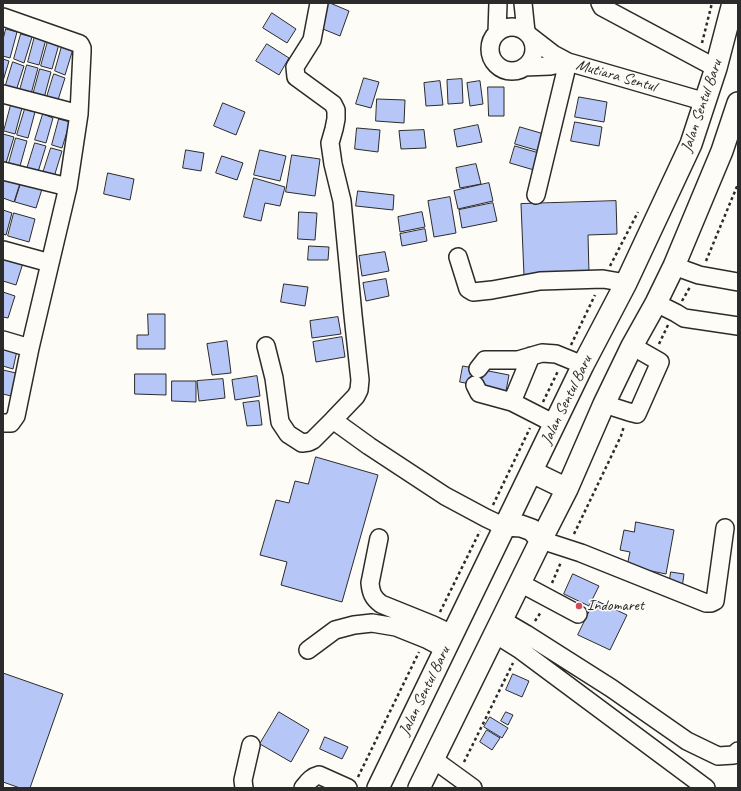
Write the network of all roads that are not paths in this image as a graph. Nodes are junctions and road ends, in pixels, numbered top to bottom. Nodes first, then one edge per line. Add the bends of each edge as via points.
1 (319, 3) edge
2 (498, 3) edge
3 (523, 3) edge
4 (600, 3) edge
5 (733, 3) edge
6 (3, 16) edge
7 (497, 33) junction
8 (528, 34) junction
9 (568, 62) junction
10 (524, 67) junction
11 (716, 68) junction
12 (3, 94) edge
13 (706, 102) junction
14 (736, 113) edge
15 (79, 114) junction
16 (3, 171) edge
17 (68, 187) junction
18 (536, 195) dead end
19 (3, 250) edge
20 (458, 257) dead end
21 (50, 263) junction
22 (674, 266) junction
23 (738, 282) edge
24 (626, 283) junction
25 (656, 303) junction
26 (738, 326) edge
27 (3, 340) edge
28 (266, 346) dead end
29 (632, 346) junction
30 (30, 348) junction
31 (530, 356) junction
32 (584, 365) junction
33 (512, 402) junction
34 (604, 404) junction
35 (333, 420) junction
36 (3, 423) edge
37 (555, 424) junction
38 (532, 472) junction
39 (567, 489) junction
40 (505, 526) junction
41 (725, 528) dead end
42 (379, 538) dead end
43 (541, 540) junction
44 (520, 583) junction
45 (578, 614) dead end
46 (499, 627) junction
47 (449, 641) junction
48 (308, 650) dead end
49 (251, 745) dead end
50 (738, 750) edge
51 (433, 759) junction
52 (244, 788) edge
53 (303, 788) edge
54 (348, 788) edge
55 (378, 788) edge
56 (419, 788) edge
57 (473, 788) edge
58 (706, 788) edge

1 - 35 street via 312,40 295,67 295,73 296,77 333,104 336,110 330,143 342,201 360,380 356,396
2 - 7 street
3 - 8 street
4 - 11 street via 602,7
5 - 11 main road, Jalan Sentul Baru
6 - 15 street via 80,44 82,52
7 - 8 street via 511,27
7 - 10 street via 491,44 494,61 506,70
8 - 9 street via 553,54
8 - 10 street via 534,44 534,50 532,58
9 - 10 street, Mutiara Sentul
9 - 13 street, Mutiara Sentul
9 - 18 street
11 - 13 main road, Jalan Sentul Baru
12 - 15 street
13 - 24 main road, Jalan Sentul Baru via 691,144
14 - 22 main road, Jalan Sentul Baru
15 - 17 street
16 - 17 street
17 - 21 street
19 - 21 street
20 - 24 street via 468,289 472,292 540,281 603,279
21 - 30 street
22 - 23 street via 699,275
22 - 25 main road, Jalan Sentul Baru
24 - 32 main road, Jalan Sentul Baru
25 - 26 street via 684,318
25 - 29 main road, Jalan Sentul Baru
27 - 30 street
28 - 35 street via 274,378 280,422 288,434 302,443 309,442
29 - 34 main road, Jalan Sentul Baru
29 - 34 street via 660,362 637,414
30 - 36 street via 16,416 11,423
31 - 32 street via 542,353 556,354
31 - 33 street
31 - 33 street via 518,360 485,360 477,377 479,393
32 - 37 main road, Jalan Sentul Baru
33 - 37 street
34 - 39 main road, Jalan Sentul Baru
35 - 40 street via 445,496
37 - 38 main road, Jalan Sentul Baru
38 - 39 main road
38 - 40 main road, Jalan Sentul Baru
39 - 43 main road, Jalan Sentul Baru
40 - 43 main road via 520,526 532,530
40 - 47 main road, Jalan Sentul Baru
41 - 43 street via 715,601 710,603
42 - 47 street via 370,583 375,599 381,604 433,625
43 - 44 main road, Jalan Sentul Baru
44 - 45 street
44 - 46 main road, Jalan Sentul Baru
46 - 50 street via 526,634 611,688 687,741 718,756 734,754
46 - 51 main road, Jalan Sentul Baru
46 - 58 street via 519,649
47 - 48 street via 426,639 396,627 372,623 335,630
47 - 55 main road, Jalan Sentul Baru
49 - 52 street via 243,780
51 - 56 main road, Jalan Sentul Baru
51 - 57 street
53 - 54 street via 312,778 319,775

